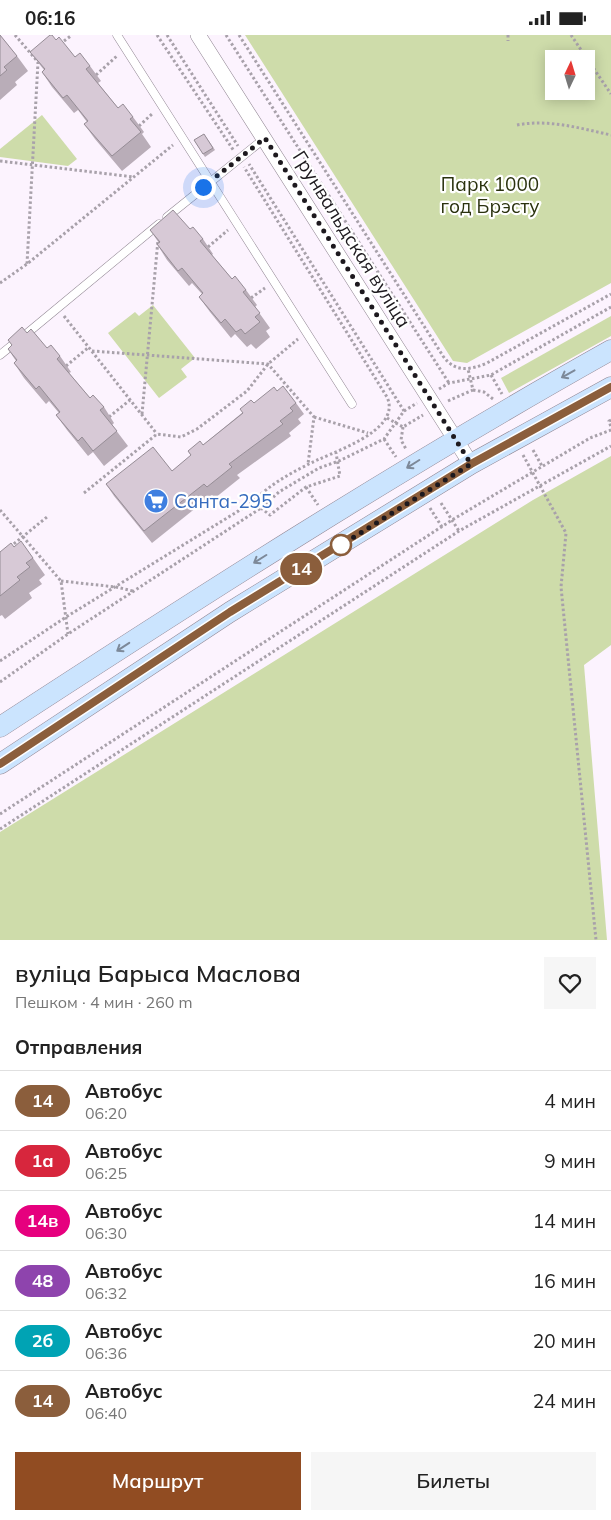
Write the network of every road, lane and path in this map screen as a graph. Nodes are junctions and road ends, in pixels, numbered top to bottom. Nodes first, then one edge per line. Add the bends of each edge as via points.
1 (16, 35) edge
2 (72, 35) edge
3 (117, 35) edge
4 (157, 35) edge
5 (167, 35) edge
6 (198, 35) edge
7 (226, 35) edge
8 (240, 35) edge
9 (508, 35) edge
10 (571, 35) edge
11 (508, 41) dead end
12 (59, 46) edge
13 (118, 55) dead end
14 (45, 57) edge
15 (38, 62) junction
16 (96, 75) dead end
17 (611, 94) edge
18 (154, 112) dead end
19 (139, 125) dead end
20 (516, 125) dead end
21 (611, 135) edge
22 (265, 138) junction
23 (175, 143) dead end
24 (241, 157) junction
25 (0, 161) edge
26 (34, 164) junction
27 (135, 177) junction
28 (211, 181) junction
29 (229, 229) dead end
30 (158, 240) edge
31 (208, 247) edge
32 (27, 265) junction
33 (0, 283) edge
34 (266, 288) dead end
35 (611, 295) edge
36 (251, 298) edge
37 (611, 307) edge
38 (64, 316) dead end
39 (307, 333) junction
40 (89, 347) junction
41 (611, 350) edge
42 (92, 351) junction
43 (148, 354) junction
44 (0, 355) edge
45 (268, 364) junction
46 (66, 366) edge
47 (611, 387) edge
48 (130, 400) junction
49 (352, 404) dead end
50 (142, 414) junction
51 (109, 417) dead end
52 (314, 417) junction
53 (611, 420) edge
54 (611, 428) edge
55 (369, 433) junction
56 (157, 434) junction
57 (454, 439) junction
58 (611, 446) edge
59 (336, 453) junction
60 (339, 461) junction
61 (308, 464) junction
62 (471, 464) junction
63 (538, 487) junction
64 (84, 493) dead end
65 (253, 502) junction
66 (262, 509) junction
67 (0, 510) edge
68 (47, 517) dead end
69 (22, 536) junction
70 (7, 550) edge
71 (61, 581) junction
72 (116, 587) junction
73 (133, 591) junction
74 (66, 617) junction
75 (68, 634) junction
76 (0, 661) edge
77 (0, 682) edge
78 (0, 727) edge
79 (0, 764) edge
80 (0, 814) edge
81 (0, 829) edge
82 (596, 940) edge

1 - 15 path
2 - 12 path
3 - 28 lane
4 - 24 path
5 - 24 path
6 - 22 street, Грунвальдская вуліца
7 - 37 path via 449,383 491,375
8 - 35 path via 453,367 468,369 487,363
9 - 11 path
10 - 17 path
13 - 16 path
14 - 15 path
15 - 26 path
18 - 19 path
20 - 21 path via 550,122
22 - 24 lane
22 - 57 street, Грунвальдская вуліца
23 - 27 path
24 - 28 lane
24 - 55 path via 387,397 390,405 387,418 378,429
24 - 60 path via 404,411 384,439
25 - 26 path
26 - 27 path
26 - 32 path
27 - 32 path
28 - 39 lane
28 - 44 lane
29 - 31 path
30 - 43 path
32 - 33 path
34 - 36 path
38 - 40 path
39 - 45 path
39 - 49 lane
40 - 42 path
40 - 46 path
41 -> 57 main road
42 - 43 path
42 - 48 path
43 - 45 path
43 - 50 path
45 - 52 path
45 - 56 path via 246,391 197,429 181,437
47 - 62 main road
48 - 50 path
48 - 51 path
50 - 56 path
52 - 55 path
52 - 61 path
53 - 54 path
54 - 80 path via 452,520
55 - 59 path
56 - 64 path
57 - 62 street, Грунвальдская вуліца
57 -> 78 main road via 212,589
58 - 63 path
59 - 60 path
59 - 61 path
60 - 66 path via 319,468 279,492
60 - 66 path via 340,476 306,487 270,515
61 - 65 path via 263,491
62 - 79 main road via 230,612
63 - 81 path via 459,531
63 - 82 path via 566,533 561,587
65 - 66 path
65 - 72 path
66 - 73 path
67 - 69 path
68 - 69 path
69 - 70 path
69 - 71 path
71 - 72 path
71 - 74 path
72 - 73 path
72 - 74 path
73 - 75 path
74 - 75 path
74 - 76 path
75 - 77 path

